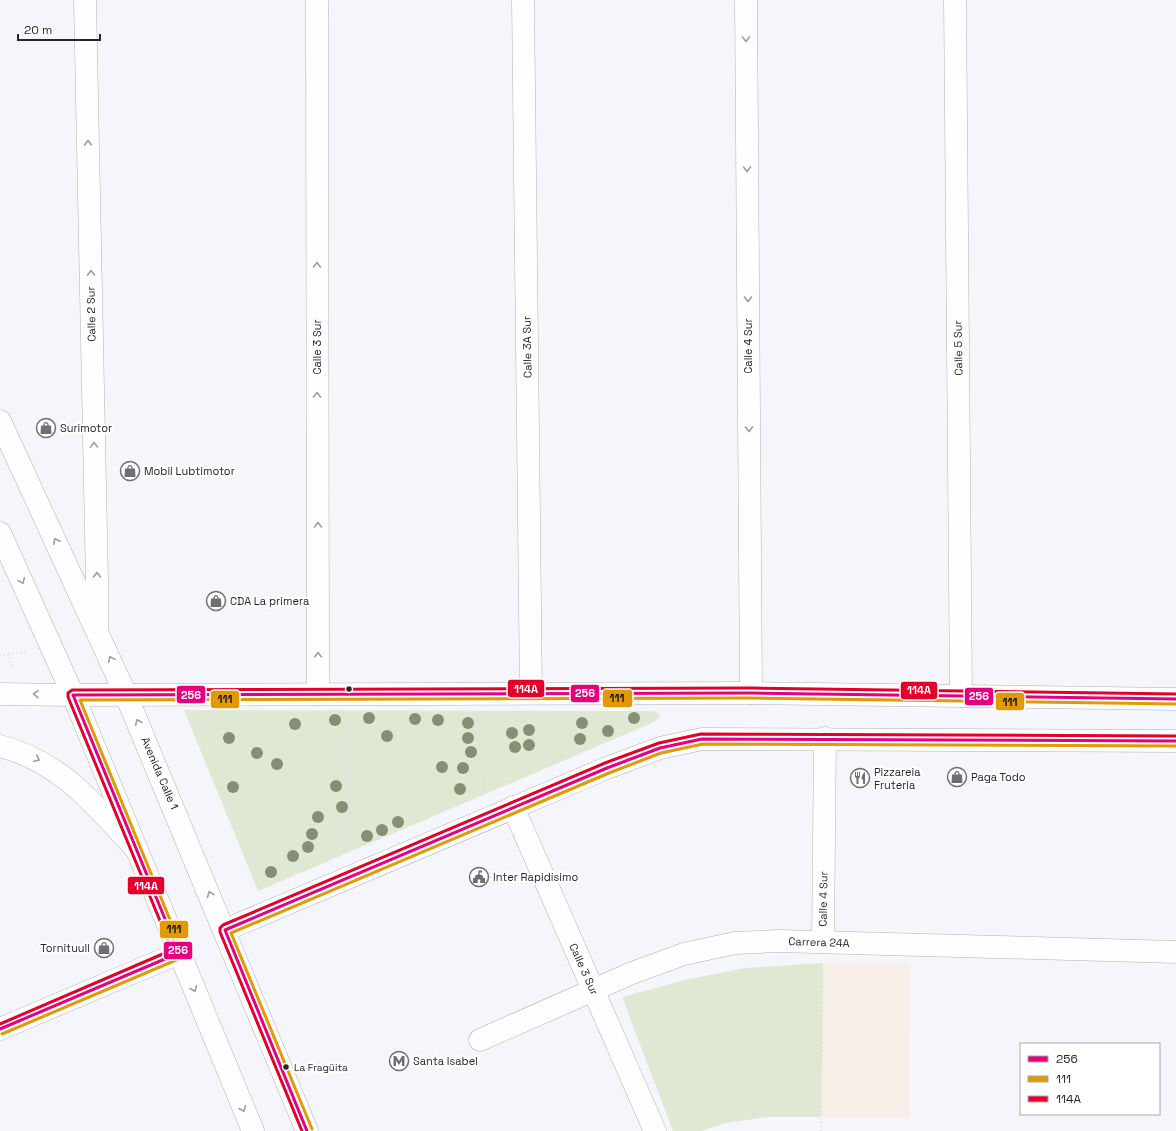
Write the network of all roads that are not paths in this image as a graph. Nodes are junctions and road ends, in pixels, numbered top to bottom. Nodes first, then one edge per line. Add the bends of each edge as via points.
1 (85, 0) edge
2 (317, 0) edge
3 (523, 0) edge
4 (746, 0) edge
5 (955, 0) edge
6 (0, 421) edge
7 (0, 533) edge
8 (97, 628) junction
9 (531, 693) junction
10 (750, 693) junction
11 (0, 694) edge
12 (318, 694) junction
13 (73, 695) junction
14 (126, 695) junction
15 (961, 696) junction
16 (1176, 699) edge
17 (825, 738) junction
18 (1176, 741) edge
19 (0, 746) edge
20 (513, 807) junction
21 (137, 850) junction
22 (225, 930) junction
23 (823, 942) junction
24 (179, 952) junction
25 (1176, 952) edge
26 (594, 991) junction
27 (0, 1029) edge
28 (480, 1040) dead end
29 (253, 1131) edge
30 (307, 1131) edge
31 (655, 1131) edge

8 -> 1 street, Calle 2 Sur
12 -> 2 street, Calle 3 Sur
3 - 9 street, Calle 3A Sur
4 -> 10 street, Calle 4 Sur
5 - 15 street, Calle 5 Sur
8 -> 6 street, Avenida Calle 1
7 -> 13 street
14 -> 8 street, Avenida Calle 1
9 - 10 street
9 - 12 street
10 - 15 street
13 -> 11 street
12 - 14 street
13 - 14 street
13 - 21 street
22 -> 14 street, Avenida Calle 1
15 - 16 street
17 - 18 street
17 - 20 street via 724,737 685,742 660,748 607,768
17 - 23 street, Calle 4 Sur
19 -> 21 street via 31,756 52,768 94,804
20 - 22 street
20 - 26 street, Calle 3 Sur
21 - 24 street
22 - 30 street, Avenida Calle 1
23 - 25 street, Carrera 24A
23 - 26 street, Carrera 24A via 735,943 684,954 632,973
24 - 27 street
24 -> 29 street
26 - 28 street, Carrera 24A
26 - 31 street, Calle 3 Sur

